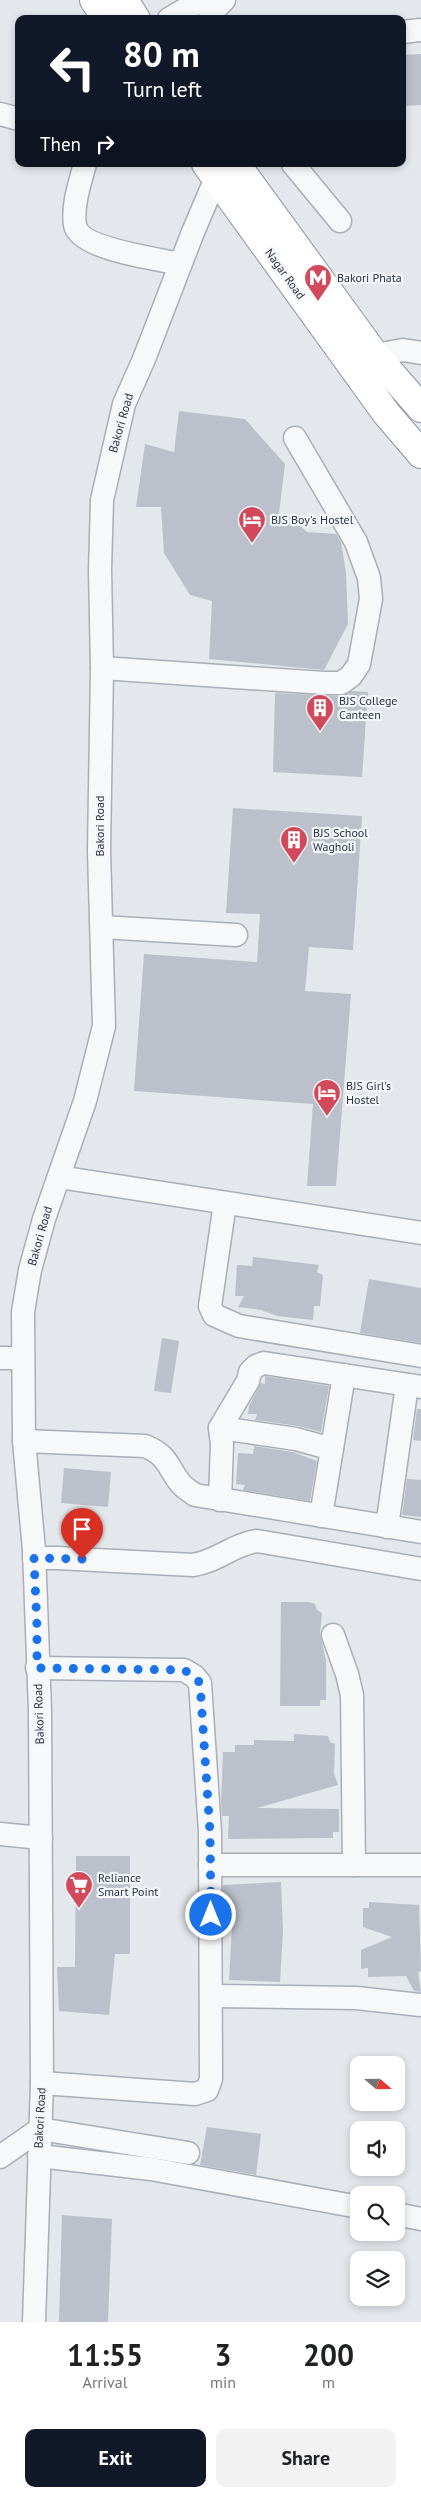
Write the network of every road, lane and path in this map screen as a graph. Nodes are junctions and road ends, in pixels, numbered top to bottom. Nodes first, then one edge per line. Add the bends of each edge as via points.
1 (94, 0) edge
2 (124, 0) edge
3 (224, 0) edge
4 (104, 15) edge
5 (133, 15) edge
6 (176, 15) edge
7 (421, 30) edge
8 (406, 32) edge
9 (0, 114) edge
10 (15, 118) edge
11 (83, 167) edge
12 (222, 167) edge
13 (295, 167) edge
14 (340, 221) dead end
15 (180, 264) junction
16 (421, 354) edge
17 (374, 355) junction
18 (421, 408) edge
19 (294, 438) dead end
20 (421, 454) edge
21 (102, 668) junction
22 (102, 927) junction
23 (236, 935) dead end
24 (59, 1177) junction
25 (224, 1203) junction
26 (421, 1233) edge
27 (421, 1356) edge
28 (0, 1358) edge
29 (23, 1358) junction
30 (344, 1375) junction
31 (414, 1386) edge
32 (220, 1428) junction
33 (24, 1441) junction
34 (332, 1449) junction
35 (220, 1500) junction
36 (321, 1516) junction
37 (387, 1527) junction
38 (421, 1532) edge
39 (34, 1558) junction
40 (421, 1569) edge
41 (333, 1635) dead end
42 (37, 1668) junction
43 (0, 1834) edge
44 (41, 1838) junction
45 (210, 1864) junction
46 (354, 1865) junction
47 (421, 1865) edge
48 (212, 1996) junction
49 (421, 2005) edge
50 (42, 2084) junction
51 (40, 2129) junction
52 (188, 2153) dead end
53 (39, 2156) junction
54 (0, 2157) edge
55 (350, 2205) edge
56 (405, 2216) edge
57 (421, 2219) edge
58 (34, 2322) edge

1 - 4 highway
2 - 5 highway
3 - 6 street via 217,7 196,3
7 - 8 street
9 - 10 street
11 - 15 street via 75,214 75,227 81,237 97,245
12 - 15 street, Bakori Road
12 - 17 highway, Nagar Road
12 - 20 highway, Nagar Road via 386,413
13 - 14 street
15 - 21 street, Bakori Road via 124,404 102,500
16 - 17 street via 403,350
17 - 18 highway, Nagar Road
19 - 21 street via 356,542 369,578 370,599 359,664 351,676 341,683 324,684
21 - 22 street, Bakori Road via 99,851
22 - 23 street
22 - 24 street, Bakori Road via 104,1026 85,1101
24 - 25 street
24 - 29 street, Bakori Road via 30,1270 23,1312
25 - 26 street
25 - 27 street via 210,1306 214,1315 239,1326
28 - 29 street
29 - 33 street, Bakori Road
30 - 31 street
30 - 32 street via 264,1363 256,1366
30 - 34 street
31 - 37 street
32 - 34 street via 296,1439
32 - 35 street
33 - 35 street via 145,1446 158,1451 182,1485 195,1495
33 - 39 street, Bakori Road
34 - 36 street
35 - 36 street
36 - 37 street
37 - 38 street
39 - 40 street via 193,1565 204,1564 244,1543 257,1541
39 - 42 street, Bakori Road
41 - 46 street via 352,1695
42 - 44 street, Bakori Road
42 - 45 street via 184,1670 194,1676 200,1683
43 - 44 street
44 - 50 street, Bakori Road
45 - 46 street
45 - 48 street
46 - 47 street
48 - 49 street via 356,1998
48 - 50 street via 211,2079 207,2090 195,2094
50 - 51 street, Bakori Road
51 - 52 street
51 - 53 street, Bakori Road
51 - 54 street
53 - 55 street via 151,2168
53 - 58 street, Bakori Road
56 - 57 street

